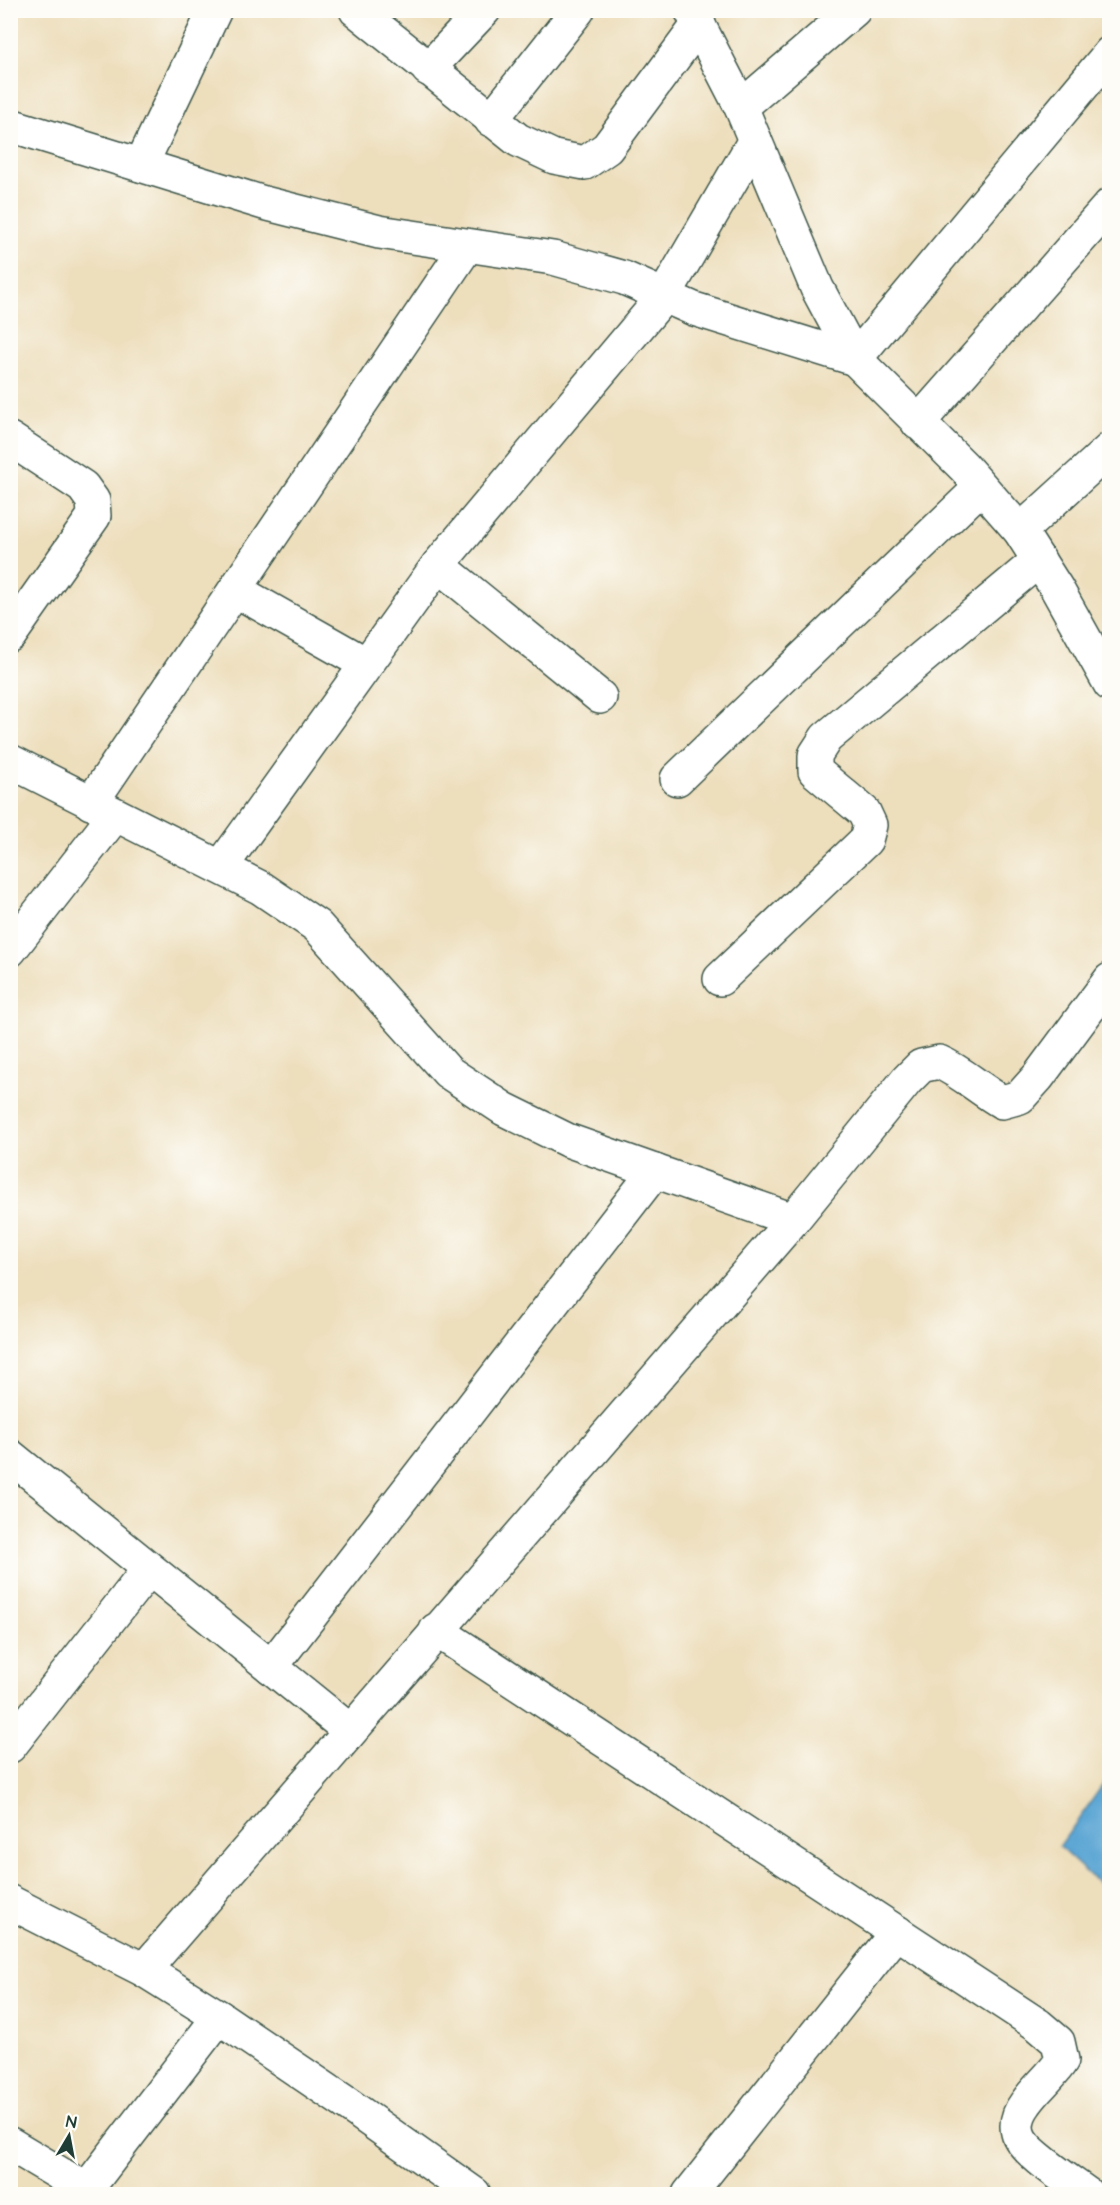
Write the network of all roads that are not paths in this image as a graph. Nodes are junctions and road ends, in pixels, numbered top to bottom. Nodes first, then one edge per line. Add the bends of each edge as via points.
1 (215, 10) edge
2 (356, 10) edge
3 (484, 10) edge
4 (578, 10) edge
5 (854, 10) edge
6 (695, 17) edge
7 (1110, 53) edge
8 (428, 69) junction
9 (741, 107) junction
10 (491, 120) junction
11 (10, 125) edge
12 (755, 140) junction
13 (141, 165) junction
14 (1110, 205) edge
15 (467, 246) junction
16 (664, 296) junction
17 (855, 359) junction
18 (918, 423) junction
19 (10, 439) edge
20 (1110, 449) edge
21 (981, 486) junction
22 (1020, 531) junction
23 (1039, 561) junction
24 (438, 566) junction
25 (235, 590) junction
26 (10, 635) edge
27 (366, 664) junction
28 (1110, 684) edge
29 (600, 697) dead end
30 (10, 761) edge
31 (678, 779) dead end
32 (103, 809) junction
33 (221, 867) junction
34 (10, 950) edge
35 (720, 979) dead end
36 (1110, 980) edge
37 (655, 1171) junction
38 (793, 1221) junction
39 (15, 1469) edge
40 (149, 1569) junction
41 (436, 1630) junction
42 (271, 1667) junction
43 (349, 1730) junction
44 (10, 1746) edge
45 (10, 1902) edge
46 (897, 1932) junction
47 (144, 1970) junction
48 (219, 2017) junction
49 (10, 2144) edge
50 (85, 2192) edge
51 (474, 2194) edge
52 (689, 2194) edge
53 (1087, 2194) edge

1 - 13 street
2 - 8 street
3 - 8 street
4 - 10 street
5 - 9 street
6 - 9 street
6 - 10 street via 608,148 585,164 554,157 518,140
7 - 17 street
8 - 10 street
9 - 12 street
11 - 13 street
12 - 16 street
12 - 17 street via 818,288
13 - 15 street via 356,226
14 - 18 street
15 - 16 street via 553,258 624,278
15 - 25 street
16 - 17 street
16 - 24 street
17 - 18 street
18 - 21 street
19 - 26 street via 83,487 93,501 93,516
20 - 22 street
21 - 22 street
21 - 31 street
22 - 23 street
23 - 28 street
23 - 35 street via 826,738 815,755 815,771 864,812 870,825 866,840
24 - 27 street
24 - 29 street
25 - 27 street
25 - 32 street
27 - 33 street
30 - 32 street
32 - 33 street
32 - 34 street
33 - 37 street via 261,888 317,926 448,1072 504,1109 567,1140
36 - 38 street via 1020,1097 1002,1101 939,1062 921,1066
37 - 38 street
37 - 42 street
38 - 41 street
39 - 40 street
40 - 42 street
40 - 44 street
41 - 43 street
41 - 46 street
42 - 43 street
43 - 47 street
45 - 47 street
46 - 52 street
46 - 53 street via 1058,2042 1062,2060 1018,2117 1018,2134 1031,2151
47 - 48 street
48 - 50 street
48 - 51 street
49 - 50 street

